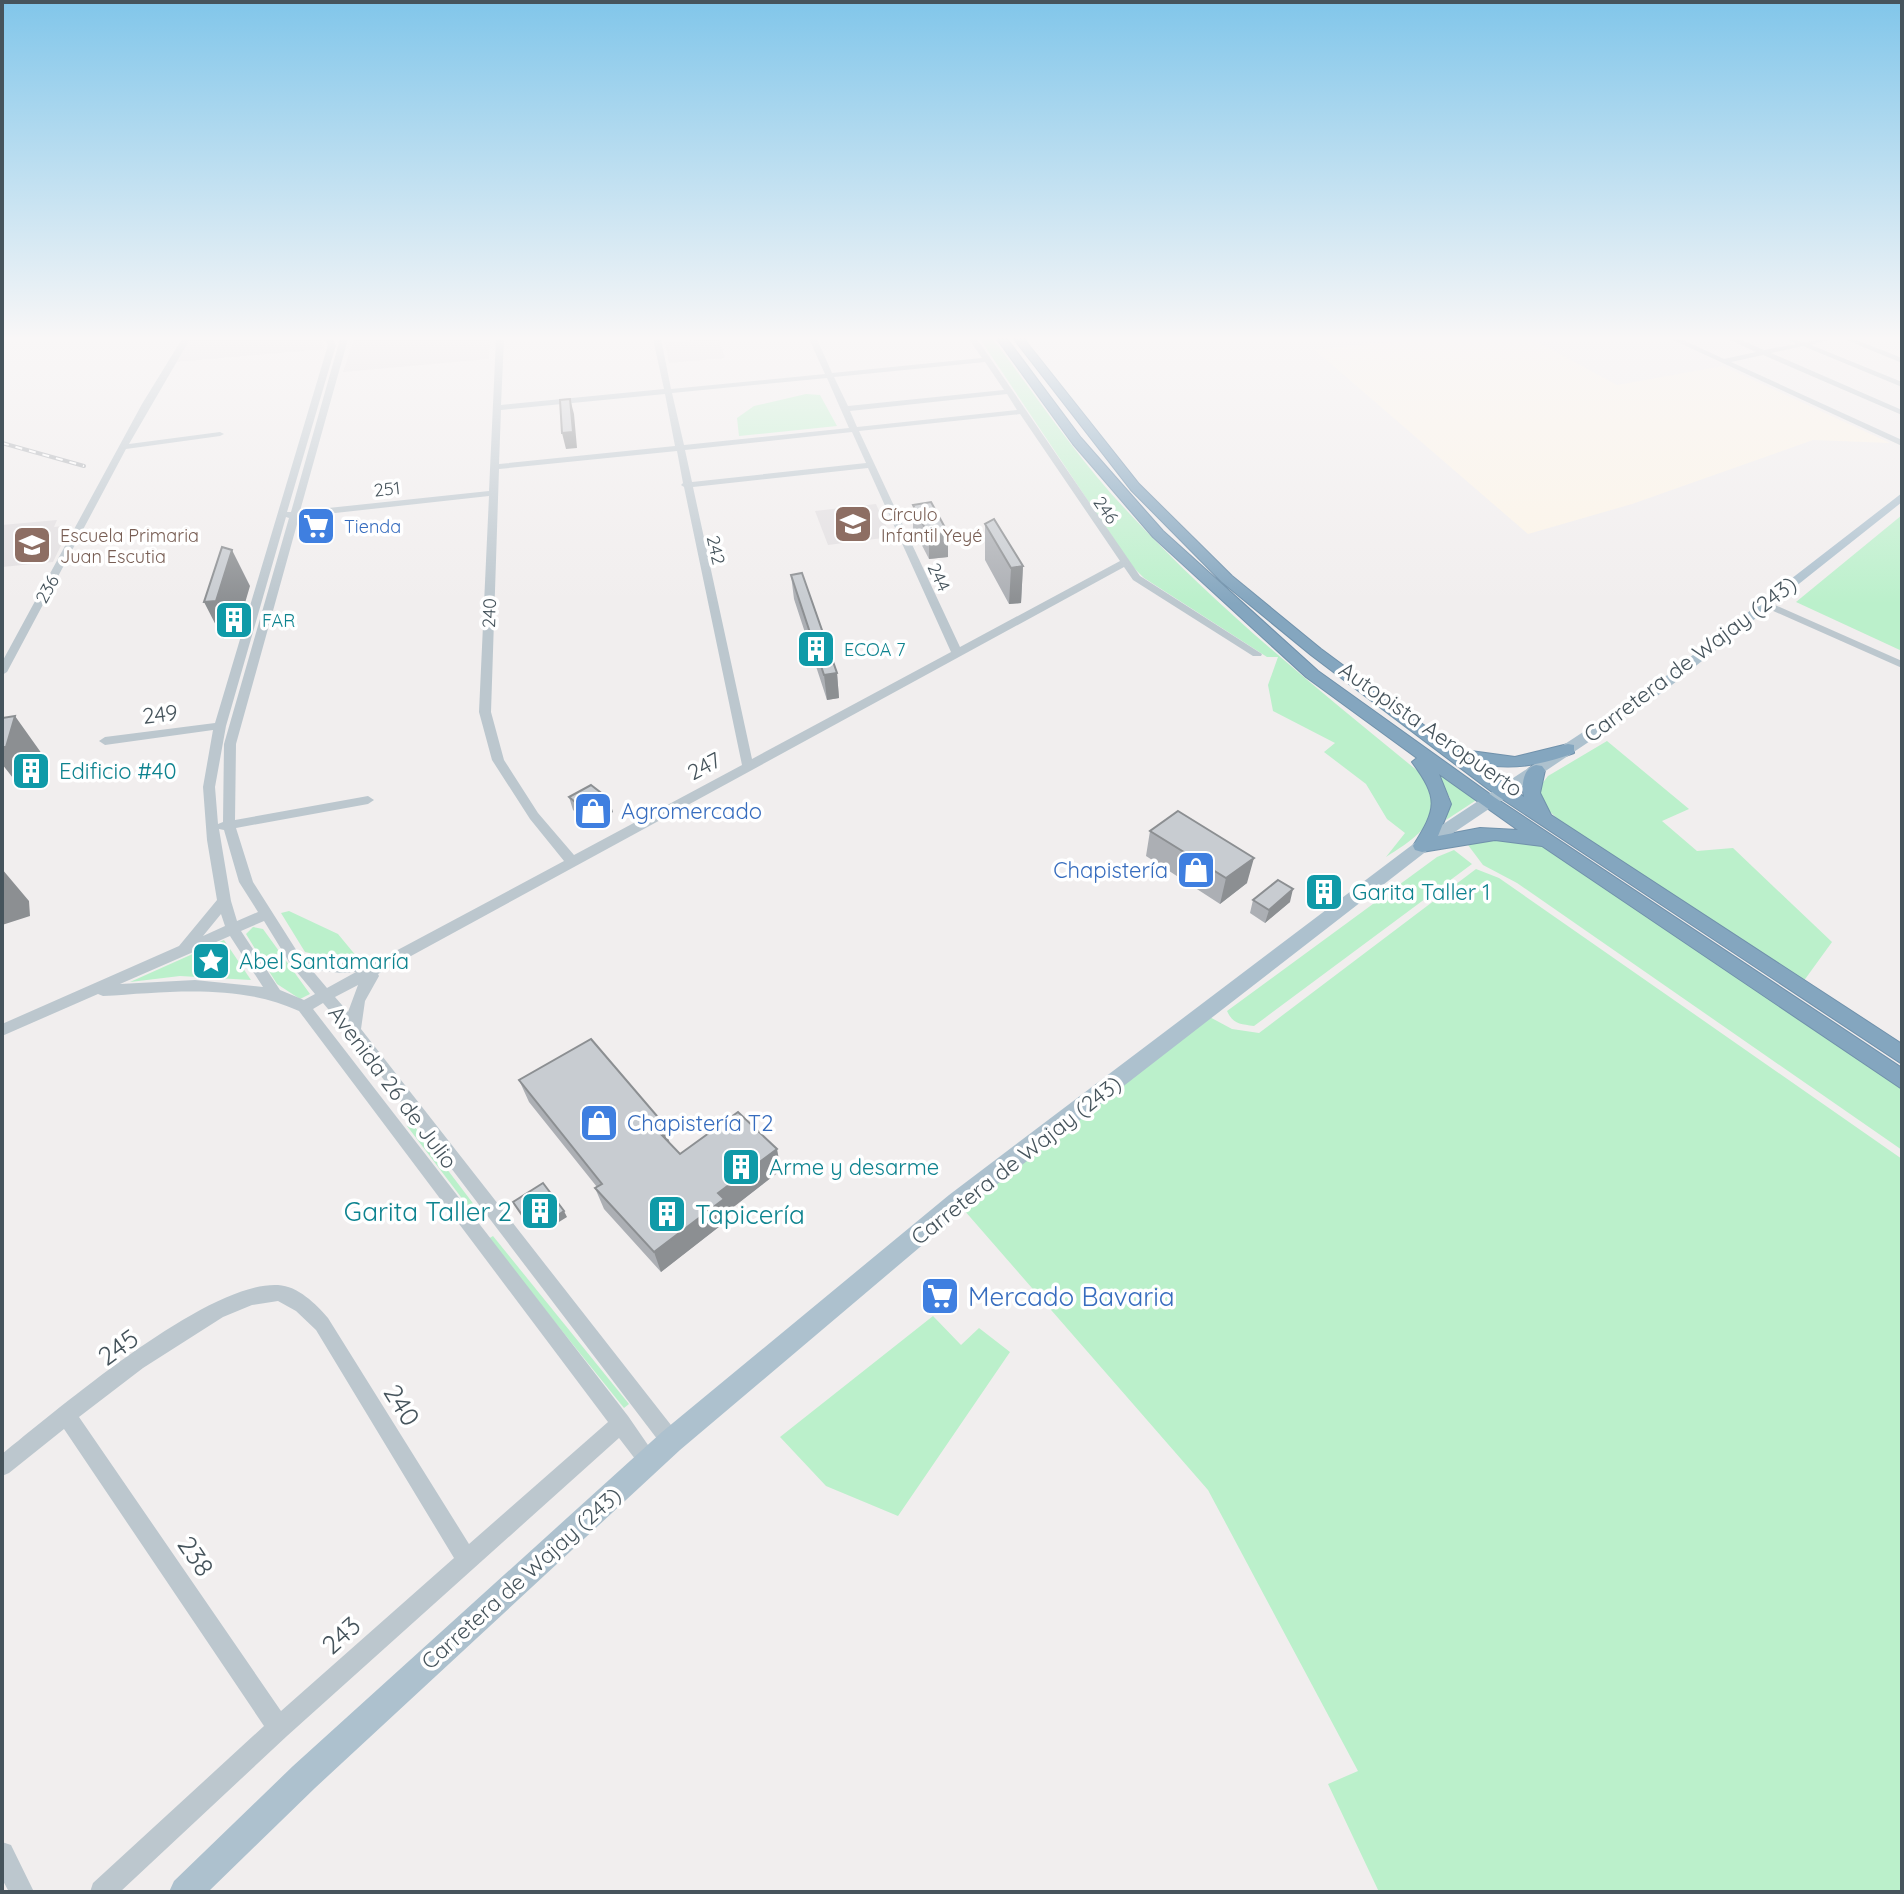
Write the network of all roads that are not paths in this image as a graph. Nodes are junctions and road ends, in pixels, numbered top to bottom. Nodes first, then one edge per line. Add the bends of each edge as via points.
1 (135, 427) edge
2 (308, 427) edge
3 (319, 427) edge
4 (497, 427) edge
5 (673, 427) edge
6 (878, 427) edge
7 (1031, 427) edge
8 (1067, 427) edge
9 (1088, 427) edge
10 (1868, 427) edge
11 (854, 430) junction
12 (220, 434) dead end
13 (316, 442) junction
14 (304, 443) junction
15 (1902, 443) edge
16 (126, 447) junction
17 (677, 448) junction
18 (871, 465) junction
19 (496, 467) junction
20 (685, 485) junction
21 (494, 493) junction
22 (1902, 496) edge
23 (289, 515) junction
24 (1124, 563) junction
25 (1766, 604) junction
26 (957, 653) junction
27 (1257, 654) dead end
28 (1902, 665) edge
29 (2, 672) edge
30 (220, 726) junction
31 (1427, 737) junction
32 (105, 741) dead end
33 (1402, 741) junction
34 (1568, 749) junction
35 (748, 767) junction
36 (1536, 770) junction
37 (1495, 796) junction
38 (368, 800) dead end
39 (229, 824) junction
40 (212, 828) junction
41 (1564, 832) junction
42 (1422, 846) junction
43 (1569, 854) junction
44 (572, 862) junction
45 (224, 901) junction
46 (264, 915) junction
47 (233, 929) junction
48 (179, 953) junction
49 (296, 961) junction
50 (382, 966) junction
51 (91, 992) junction
52 (275, 994) junction
53 (326, 996) junction
54 (304, 1007) junction
55 (2, 1030) edge
56 (354, 1030) junction
57 (1902, 1055) edge
58 (1902, 1080) edge
59 (493, 1210) junction
60 (470, 1225) junction
61 (277, 1293) joint
62 (67, 1416) junction
63 (621, 1423) junction
64 (671, 1441) junction
65 (649, 1461) junction
66 (2, 1466) edge
67 (467, 1560) junction
68 (279, 1728) junction
69 (2, 1854) edge
70 (22, 1892) edge
71 (102, 1892) edge
72 (185, 1892) edge

1 - 16 street, 236
2 - 14 street, Avenida 26 de Julio
3 - 13 street, Avenida 26 de Julio
4 - 19 street, 240
5 - 17 street, 242
6 - 11 street
7 - 24 street, 246
8 - 33 highway, Autopista Aeropuerto via 1158,534 1264,633
9 - 31 highway, Autopista Aeropuerto via 1177,531 1227,579
10 - 15 street
11 - 17 street
11 - 18 street, 244
12 - 16 street
13 - 14 street
13 - 23 street, Avenida 26 de Julio
14 - 23 street, Avenida 26 de Julio
16 - 29 street, 236
17 - 19 street
17 - 20 street, 242
18 - 20 street
18 - 26 street, 244
19 - 21 street, 240
20 - 35 street, 242
21 - 23 street, 251
21 - 44 street, 240 via 485,712 498,760
22 - 25 main road, Carretera de Wajay (243)
23 - 30 street, Avenida 26 de Julio
23 - 39 street, Avenida 26 de Julio via 230,744
24 - 26 street, 247
24 - 27 street, 246 via 1136,578
25 - 28 street
25 - 34 main road, Carretera de Wajay (243) via 1658,689
26 - 35 street, 247
30 - 32 street, 249
30 - 40 street, Avenida 26 de Julio via 209,787
31 - 34 highway via 1482,760 1504,763 1541,760
31 - 37 highway, Autopista Aeropuerto
33 - 37 highway, Autopista Aeropuerto
33 - 42 highway via 1436,781 1443,804 1440,821
34 - 36 main road, Carretera de Wajay (243)
35 - 44 street, 247
36 - 37 main road, Carretera de Wajay (243)
36 - 41 highway via 1530,795
37 - 41 highway, Autopista Aeropuerto
37 - 42 main road, Carretera de Wajay (243)
37 - 43 highway, Autopista Aeropuerto
38 - 39 street
39 - 40 street
39 - 46 street, Avenida 26 de Julio via 246,882
40 - 45 street, Avenida 26 de Julio
41 - 57 highway, Autopista Aeropuerto
42 - 43 highway via 1495,832 1536,839
42 - 64 main road, Carretera de Wajay (243) via 957,1202
43 - 58 highway, Autopista Aeropuerto
44 - 50 street, 247
45 - 47 street, Avenida 26 de Julio
45 - 48 street
46 - 47 street
46 - 49 street, Avenida 26 de Julio
47 - 48 street
47 - 52 street, Avenida 26 de Julio
48 - 51 street
49 - 50 street via 341,968
49 - 53 street, Avenida 26 de Julio
50 - 53 street, 247
50 - 56 street via 361,989
51 - 52 street via 195,985
51 - 55 street
52 - 54 street, Avenida 26 de Julio
53 - 54 street, 247
53 - 56 street, Avenida 26 de Julio
54 - 60 street, Avenida 26 de Julio
56 - 59 street, Avenida 26 de Julio
59 - 60 street
59 - 64 street, Avenida 26 de Julio
60 - 63 street, Avenida 26 de Julio
61 - 62 street, 245 via 242,1300 201,1319
61 - 67 street, 240 via 302,1303 322,1324
62 - 66 street, 245
62 - 68 street, 238
63 - 65 street, Avenida 26 de Julio
63 - 67 street, 243
64 - 65 main road, Carretera de Wajay (243)
65 - 72 main road, Carretera de Wajay (243)
67 - 68 street, 243
68 - 71 street, 243
69 - 70 street

